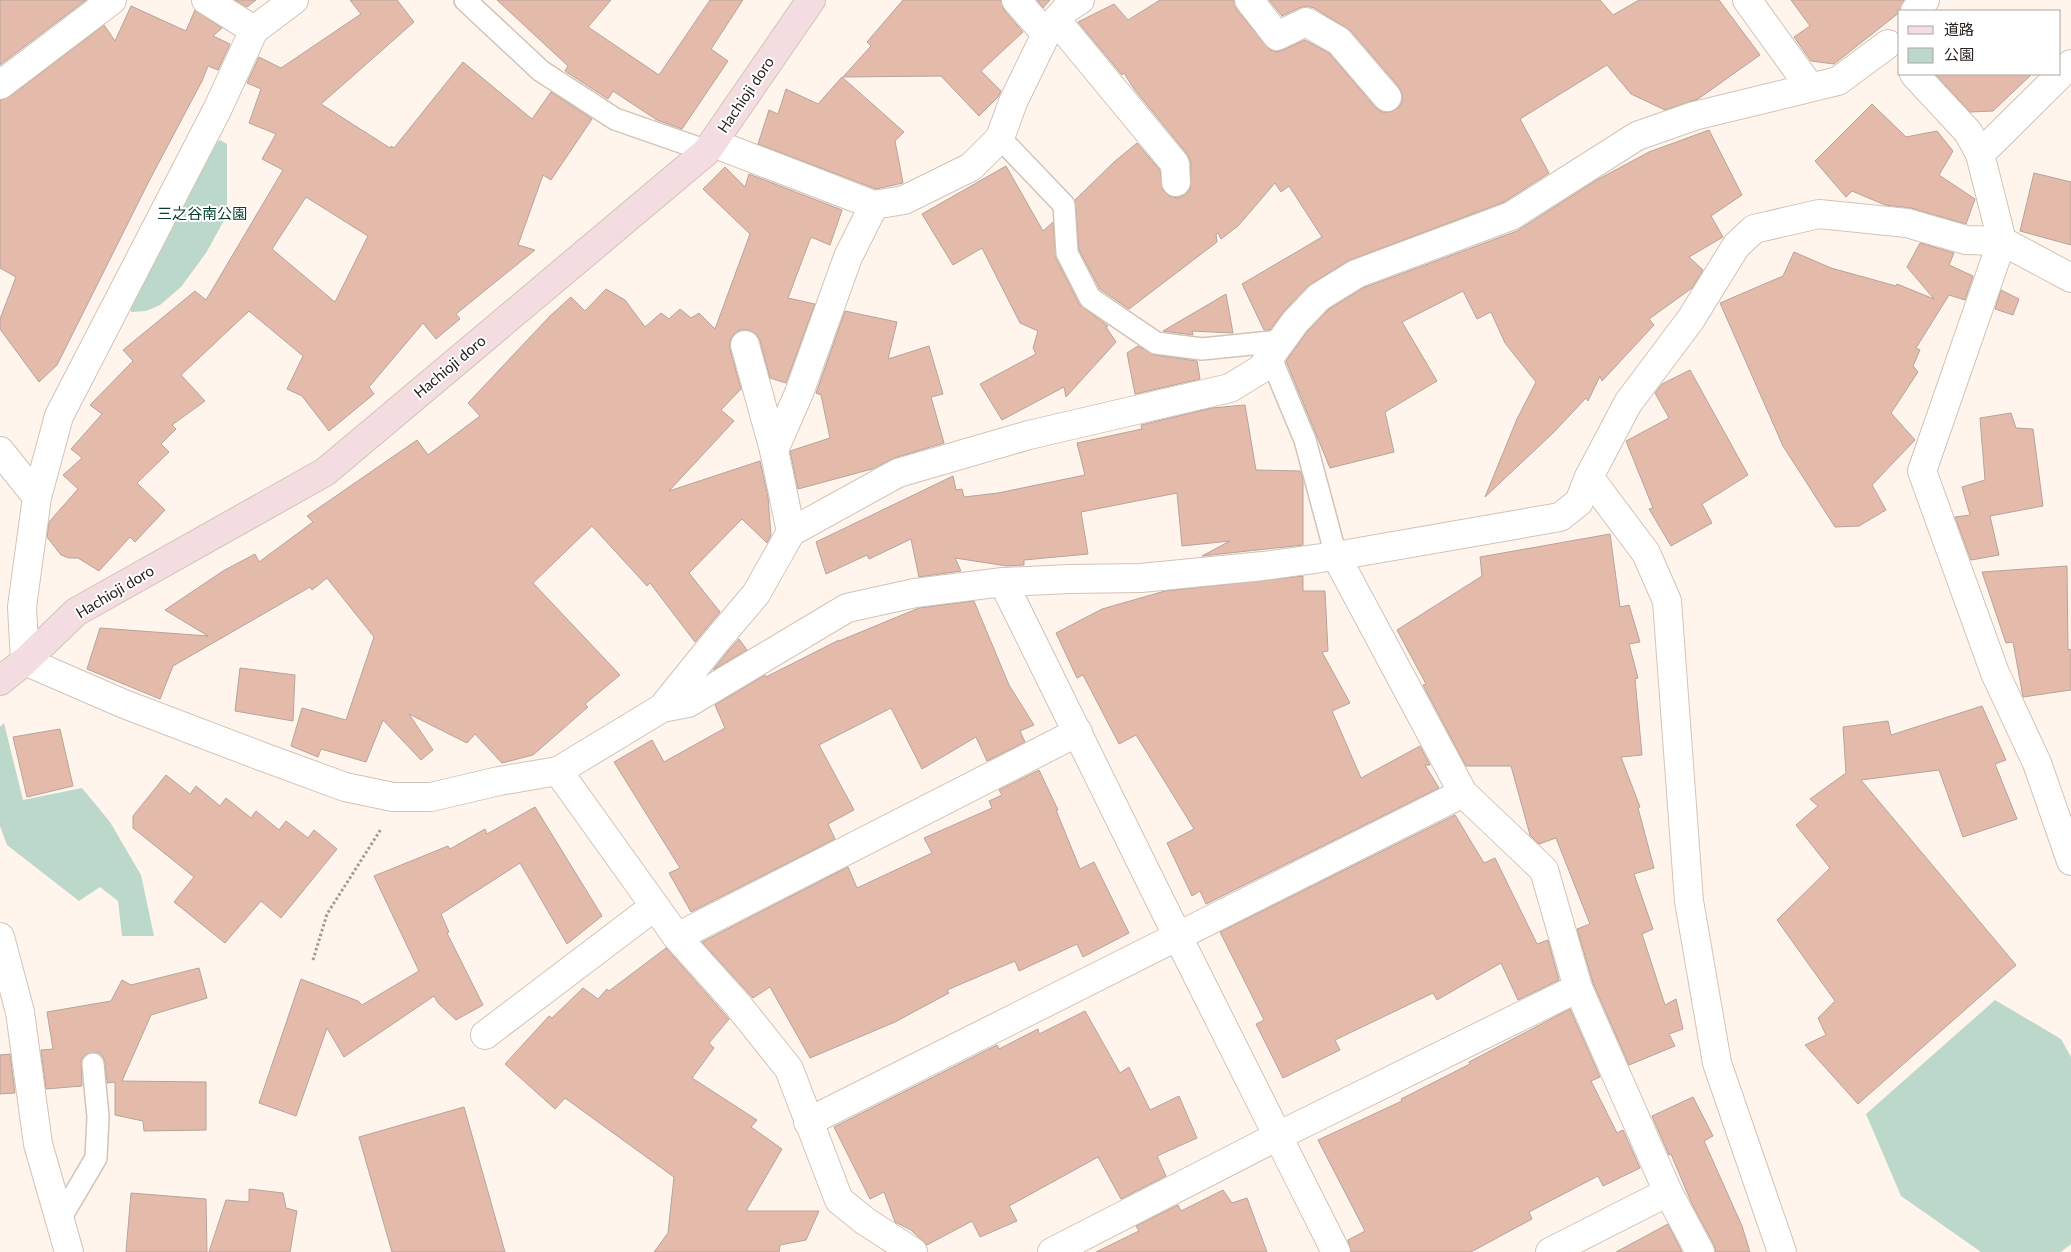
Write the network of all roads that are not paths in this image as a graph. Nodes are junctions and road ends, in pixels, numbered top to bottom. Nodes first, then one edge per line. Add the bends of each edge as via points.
1 (112, 0) edge
2 (206, 0) edge
3 (294, 0) edge
4 (465, 0) edge
5 (810, 0) edge
6 (1016, 0) edge
7 (1080, 0) edge
8 (1249, 0) edge
9 (1747, 0) edge
10 (1925, 0) edge
11 (1916, 10) edge
12 (1051, 27) junction
13 (254, 30) junction
14 (1896, 44) edge
15 (2071, 64) edge
16 (2061, 74) edge
17 (1915, 75) edge
18 (2060, 75) edge
19 (0, 85) edge
20 (1810, 87) junction
21 (1387, 97) dead end
22 (1000, 138) junction
23 (710, 147) junction
24 (1980, 154) junction
25 (1176, 182) dead end
26 (874, 205) junction
27 (2002, 240) junction
28 (2071, 278) edge
29 (745, 345) dead end
30 (1275, 349) junction
31 (774, 450) junction
32 (0, 451) edge
33 (1589, 477) junction
34 (37, 497) junction
35 (790, 532) junction
36 (1336, 556) junction
37 (1003, 582) junction
38 (25, 661) junction
39 (0, 681) edge
40 (662, 708) junction
41 (1078, 732) junction
42 (558, 771) junction
43 (1463, 793) junction
44 (2071, 861) edge
45 (654, 906) junction
46 (0, 937) edge
47 (677, 937) junction
48 (1178, 937) junction
49 (1578, 988) junction
50 (485, 1035) dead end
51 (93, 1064) dead end
52 (808, 1122) junction
53 (1278, 1136) junction
54 (1668, 1192) junction
55 (60, 1219) junction
56 (69, 1252) edge
57 (913, 1252) edge
58 (1052, 1252) edge
59 (1336, 1252) edge
60 (1550, 1252) edge
61 (1700, 1252) edge
62 (1782, 1252) edge

1 - 19 street
2 - 13 street
3 - 13 street
4 - 23 lane via 540,71 615,119
5 - 23 street, Hachioji doro
6 - 12 street
7 - 12 street via 1066,9
8 - 21 street via 1277,36 1306,22 1339,40
9 - 20 street
10 - 11 street
12 - 22 street via 1013,102
12 - 25 street via 1175,164
13 - 34 street via 217,110 58,416
14 - 20 street via 1838,81
15 - 16 street
17 - 24 street via 1968,132
18 - 24 street
20 - 30 street via 1694,116 1637,136 1510,216 1356,274 1319,297
22 - 26 street via 971,167 904,200
22 - 30 lane via 1064,205 1067,253 1090,298 1156,343 1202,349
23 - 26 street
23 - 38 street, Hachioji doro via 325,472 76,612
24 - 27 street
26 - 31 street via 848,257 799,393
27 - 28 street
27 - 33 street via 1966,240 1906,224 1819,214 1754,229 1736,246 1692,319 1628,403
27 - 44 street via 1922,471 1995,673 2038,763
29 - 31 street
30 - 35 street via 1261,368 1230,388 1029,435 898,473
30 - 36 lane
31 - 35 street
32 - 34 street
33 - 36 street via 1579,502 1560,517
33 - 62 street via 1646,552 1667,601 1689,901 1716,1053
34 - 38 street via 22,607
35 - 40 street via 756,594
36 - 37 street via 1141,578
36 - 43 street
37 - 40 street via 915,593 847,608 688,703
37 - 41 street
38 - 39 street, Hachioji doro
38 - 42 street via 133,707 345,787 393,797 431,797
40 - 42 street
41 - 47 street
41 - 48 street
42 - 45 street
43 - 48 street
43 - 49 street via 1544,870
45 - 47 street
45 - 50 street
46 - 55 street via 20,1012 38,1144
47 - 52 street via 738,1005 789,1069
48 - 52 street
48 - 53 street
49 - 53 street
49 - 54 street
51 - 55 lane via 98,1118 96,1158
52 - 57 street via 839,1200
53 - 58 street
53 - 59 street
54 - 60 street
54 - 61 street
55 - 56 street

